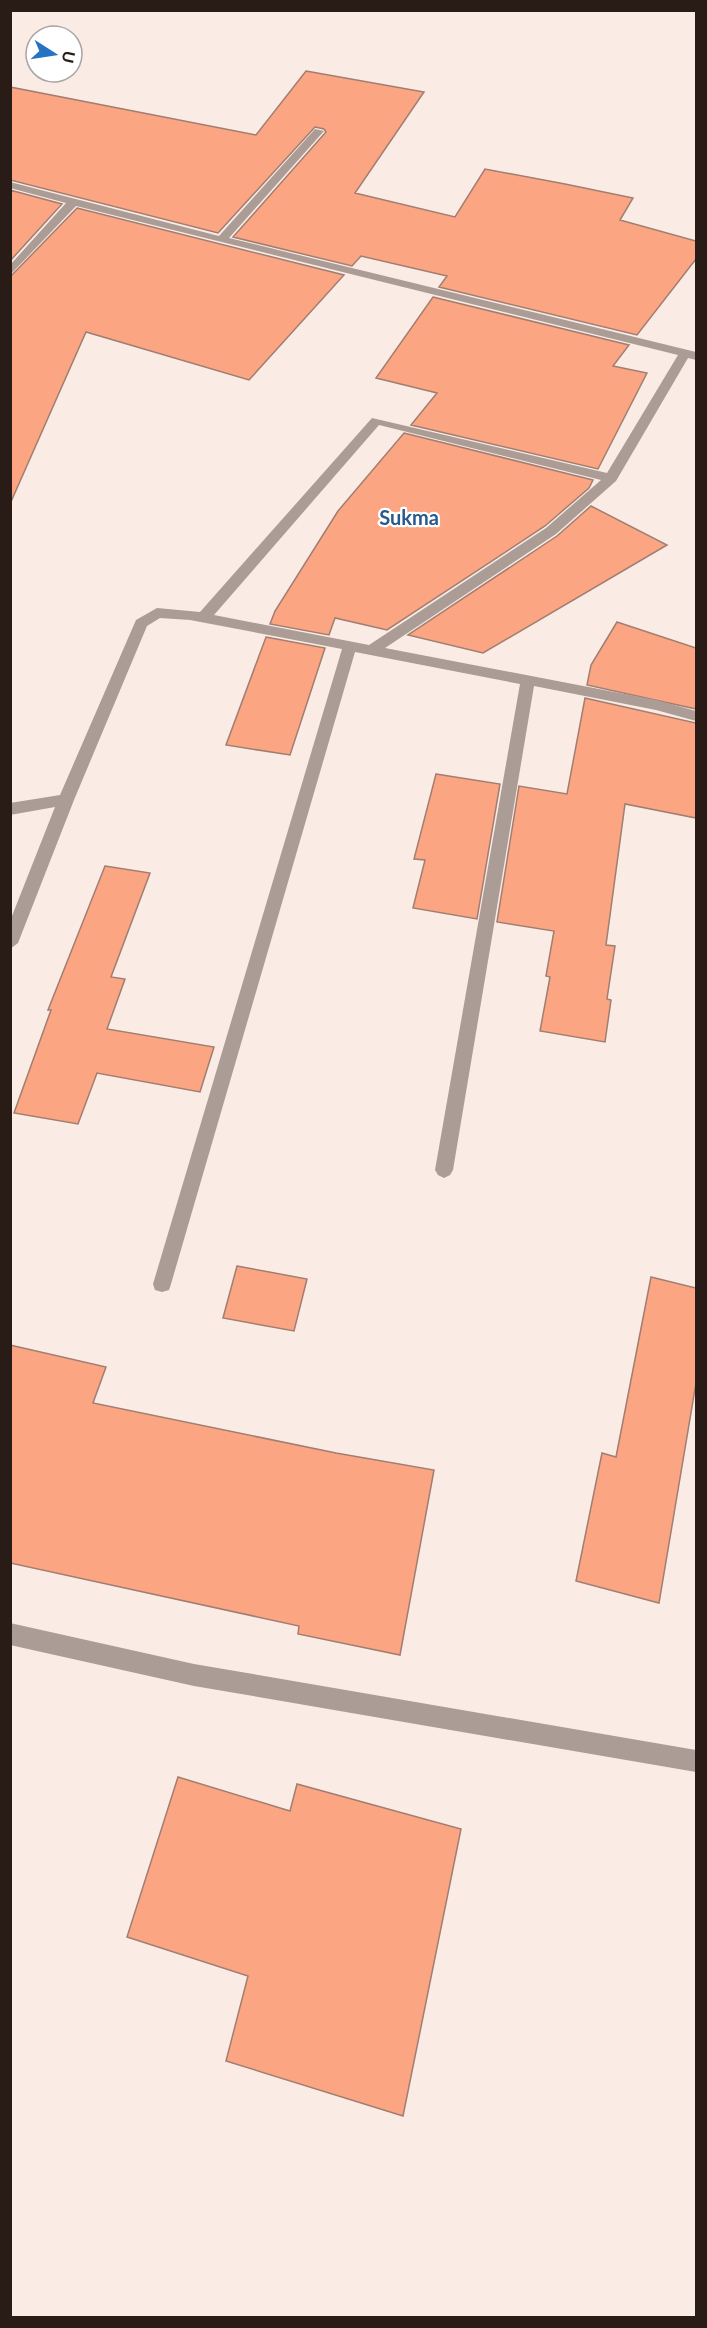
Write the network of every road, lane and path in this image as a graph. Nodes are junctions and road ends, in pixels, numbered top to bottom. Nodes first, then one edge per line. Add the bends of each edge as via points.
1 (319, 130) dead end
2 (10, 185) edge
3 (74, 201) junction
4 (221, 240) junction
5 (10, 272) edge
6 (691, 354) edge
7 (611, 478) junction
8 (203, 618) junction
9 (350, 645) junction
10 (373, 649) junction
11 (528, 680) junction
12 (696, 716) edge
13 (66, 800) junction
14 (10, 809) edge
15 (10, 943) edge
16 (444, 1170) dead end
17 (162, 1284) dead end
18 (10, 1634) edge
19 (696, 1761) edge

1 - 4 street
2 - 3 street
3 - 4 street
3 - 5 street
4 - 6 street
6 - 7 street
7 - 8 street via 376,421
7 - 10 street via 550,531
8 - 9 street
8 - 13 street via 170,612 141,623
9 - 10 street
9 - 17 street
10 - 11 street
11 - 12 street
11 - 16 street
13 - 14 street
13 - 15 street
18 - 19 street via 194,1675

